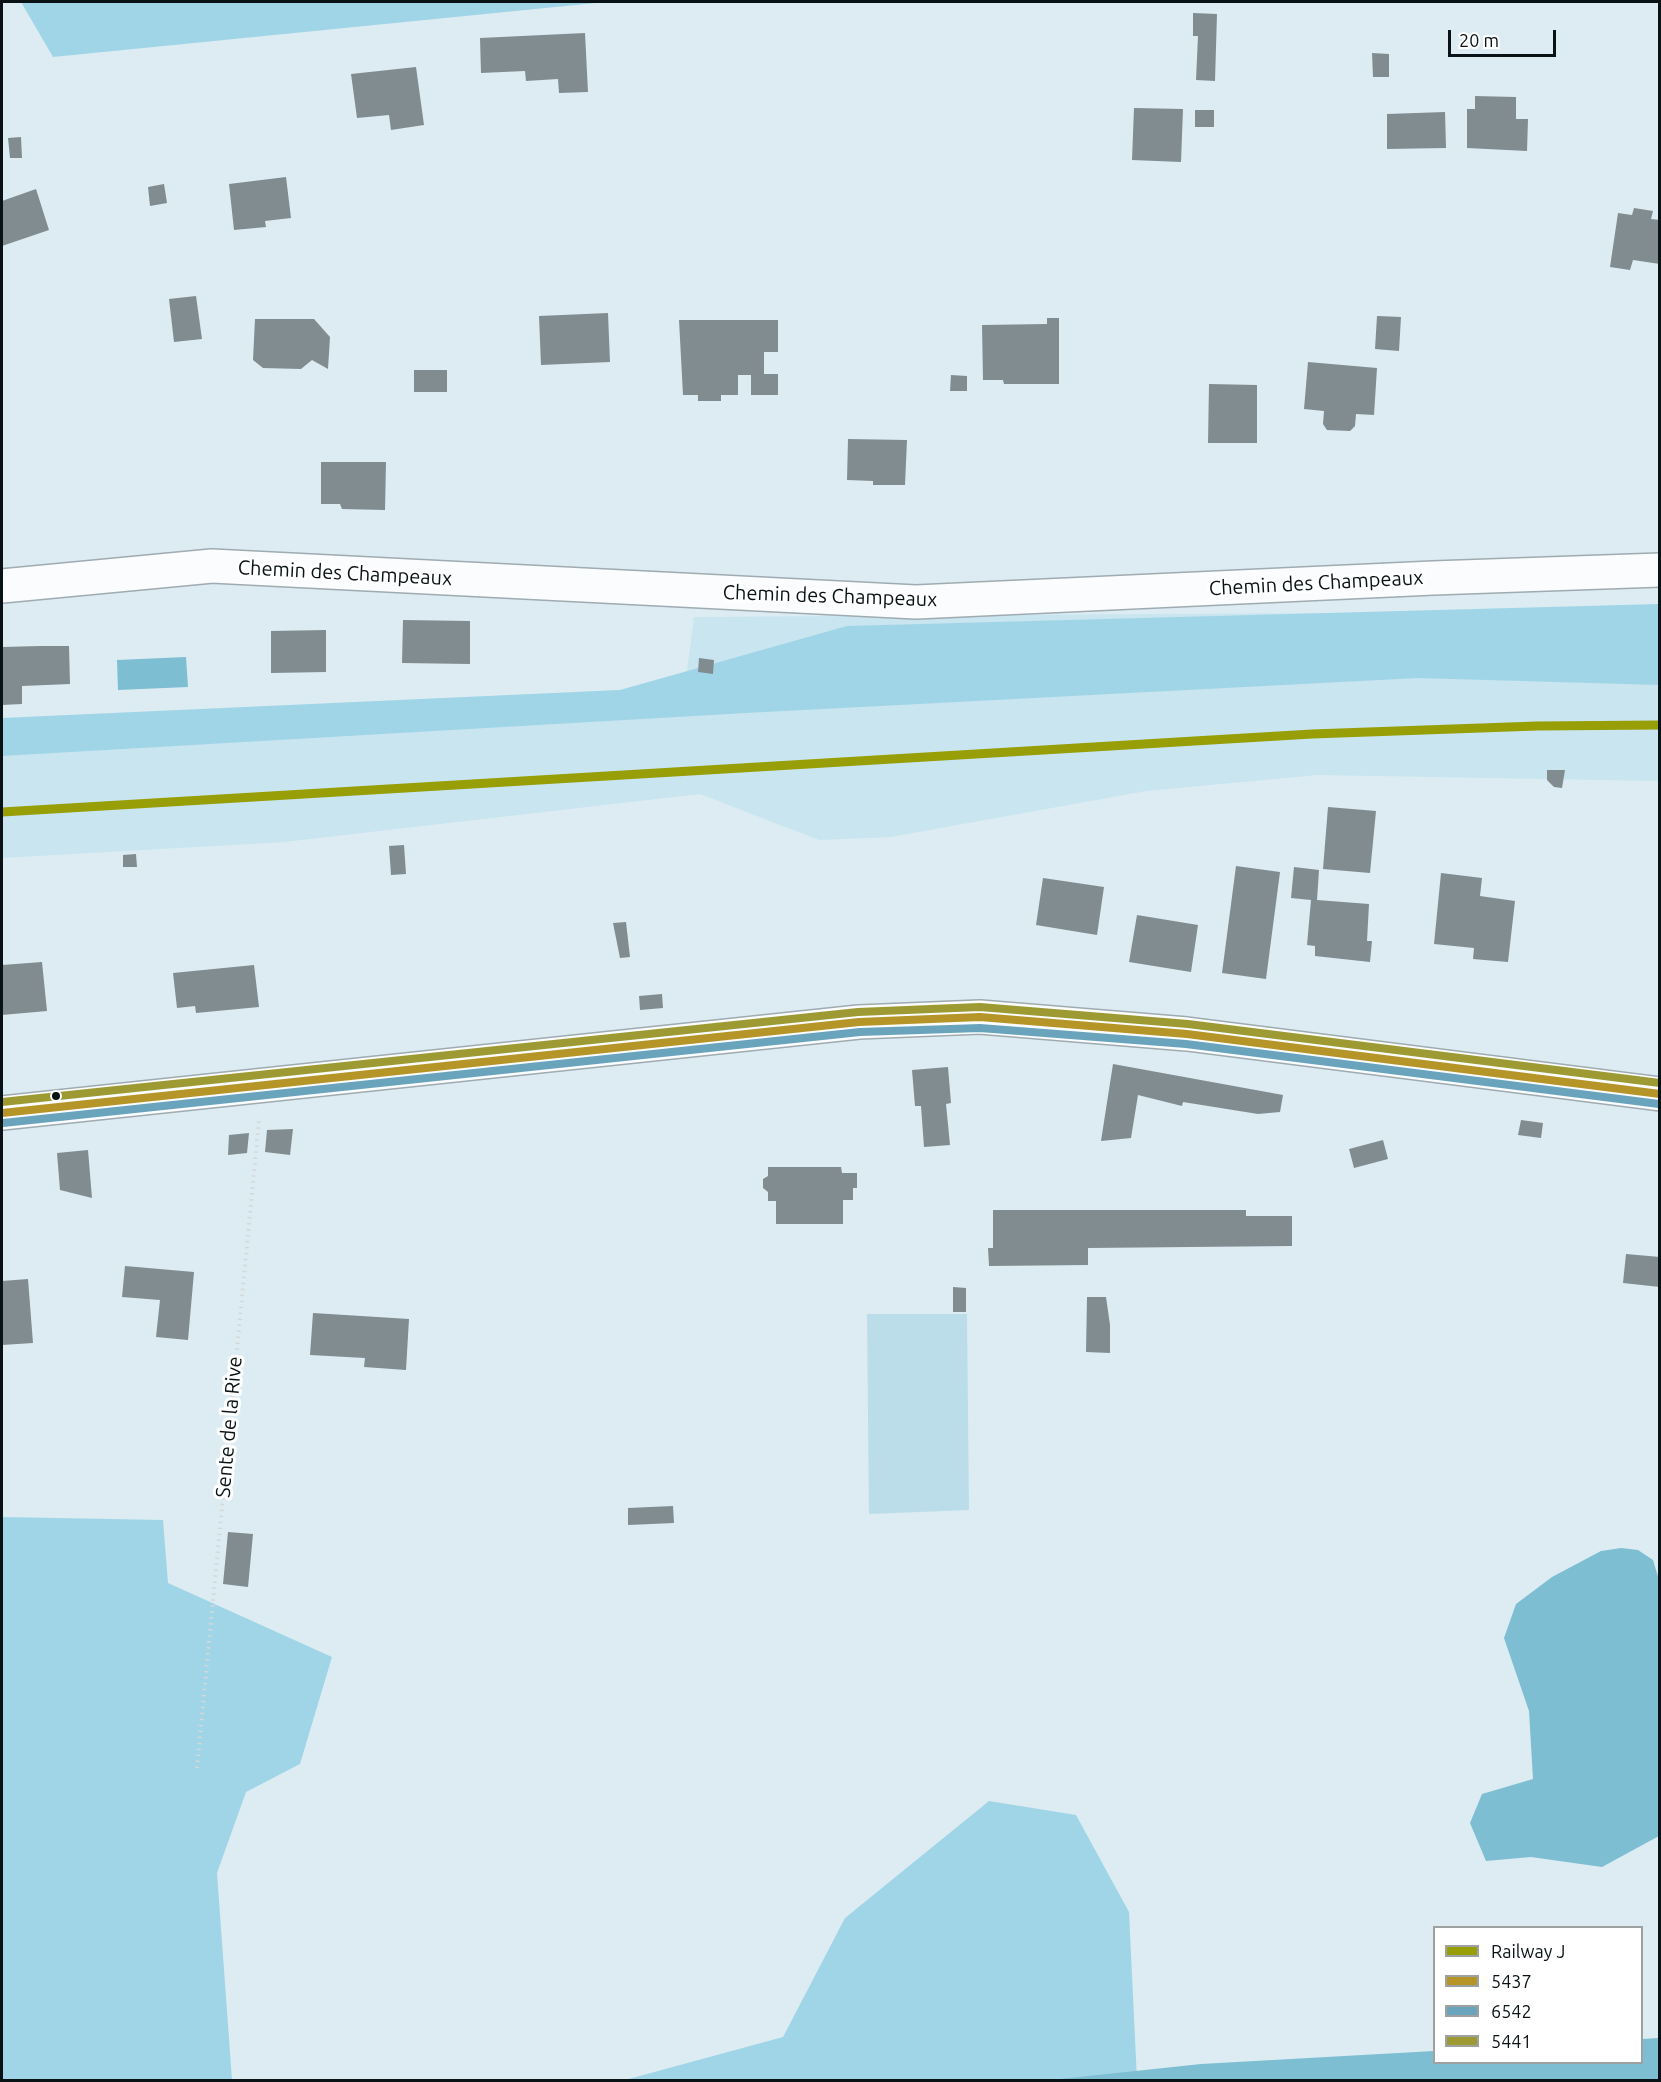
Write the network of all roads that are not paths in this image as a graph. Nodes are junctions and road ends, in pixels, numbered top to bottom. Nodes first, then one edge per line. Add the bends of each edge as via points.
1 (1659, 570) edge
2 (2, 586) edge
3 (1659, 1094) edge
4 (2, 1113) edge

1 - 2 main road, Chemin des Champeaux via 916,602 212,566
3 - 4 main road via 1187,1034 980,1017 859,1022

